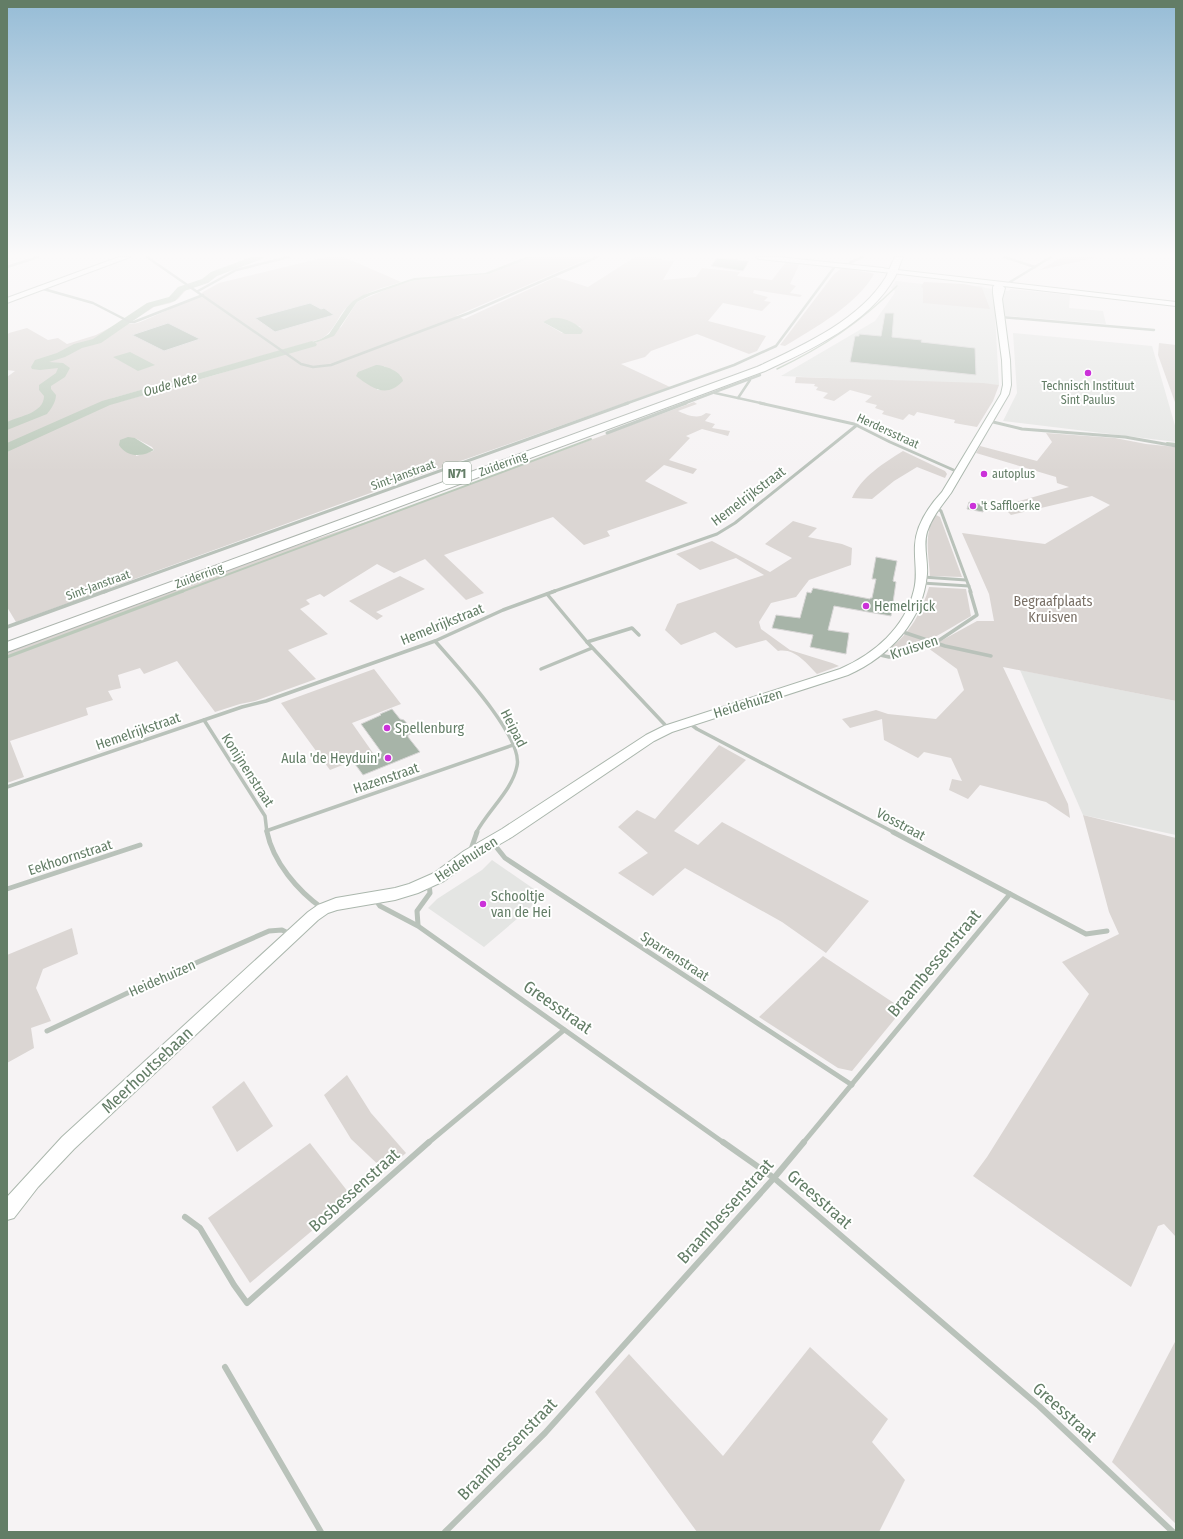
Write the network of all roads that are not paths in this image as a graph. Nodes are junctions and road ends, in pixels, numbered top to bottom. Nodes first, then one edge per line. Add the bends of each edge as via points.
1 (251, 329) edge
2 (427, 329) edge
3 (789, 329) edge
4 (821, 329) edge
5 (836, 329) edge
6 (1002, 329) edge
7 (1140, 329) edge
8 (1154, 330) dead end
9 (760, 375) dead end
10 (750, 380) junction
11 (715, 393) junction
12 (738, 398) junction
13 (989, 421) junction
14 (857, 425) junction
15 (607, 433) dead end
16 (1176, 446) edge
17 (959, 472) junction
18 (935, 506) junction
19 (922, 580) junction
20 (966, 580) junction
21 (969, 586) junction
22 (547, 594) junction
23 (7, 627) edge
24 (900, 631) junction
25 (639, 635) dead end
26 (7, 636) edge
27 (435, 641) junction
28 (587, 642) junction
29 (934, 643) junction
30 (7, 647) edge
31 (592, 648) junction
32 (876, 654) junction
33 (991, 656) dead end
34 (541, 669) dead end
35 (204, 720) junction
36 (687, 722) junction
37 (668, 729) junction
38 (513, 745) junction
39 (7, 787) edge
40 (266, 831) junction
41 (491, 841) junction
42 (140, 845) dead end
43 (469, 855) junction
44 (429, 882) junction
45 (7, 889) edge
46 (1010, 894) junction
47 (374, 898) junction
48 (323, 909) junction
49 (418, 926) junction
50 (1108, 931) dead end
51 (293, 935) junction
52 (564, 1030) junction
53 (47, 1031) dead end
54 (852, 1085) junction
55 (774, 1178) junction
56 (7, 1211) edge
57 (185, 1217) dead end
58 (225, 1367) dead end
59 (321, 1532) edge
60 (445, 1532) edge
61 (1173, 1532) edge

1 - 2 street via 308,367 331,365
3 - 23 street, Sint-Janstraat via 776,346 734,365
4 - 26 highway, Zuiderring / N71 via 752,365
5 - 30 highway, Zuiderring / N71 via 794,353 743,376
6 - 13 street, Kruisven via 1007,385 1005,394
7 - 8 street
9 - 10 street
10 - 11 street
10 - 12 street
11 - 12 street, Herdersstraat
11 - 15 street
12 - 14 street, Herdersstraat
13 - 16 street via 1022,429 1113,436
13 - 17 street, Kruisven
14 - 17 street, Herdersstraat
14 - 22 street, Hemelrijkstraat via 735,523 717,534
17 - 18 street, Kruisven
18 - 19 street, Kruisven via 922,532
18 - 20 street, Kruisven via 941,510
19 - 20 street
19 - 21 street
19 - 24 street, Kruisven via 915,604
20 - 21 street, Kruisven
21 - 29 street, Kruisven via 978,615
22 - 27 street, Hemelrijkstraat via 503,610
22 - 28 street
24 - 29 street
24 - 32 street, Kruisven
25 - 28 street via 632,628
27 - 35 street, Hemelrijkstraat via 266,702
27 - 38 street, Heipad via 486,700 498,716
28 - 31 street
29 - 32 street, Kruisven via 889,657
29 - 33 street
31 - 34 street
31 - 37 street
32 - 36 street, Heidehuizen via 844,672
35 - 39 street, Hemelrijkstraat
35 - 40 street, Konijnenstraat via 268,821
36 - 37 street, Heidehuizen
36 - 46 street, Vosstraat
37 - 41 street, Heidehuizen via 633,748 507,833
38 - 40 street, Hazenstraat
38 - 43 street, Heipad via 518,764 513,778 475,834
40 - 48 street, Konijnenstraat via 272,848 295,883
41 - 43 street, Heidehuizen
41 - 54 street, Sparrenstraat via 505,858
42 - 45 street, Eekhoornstraat
43 - 44 street, Heidehuizen
44 - 47 street, Heidehuizen
44 - 49 street via 430,893 416,910
46 - 50 street, Vosstraat via 1086,934
46 - 54 street, Braambessenstraat
47 - 48 street, Heidehuizen via 336,904
47 - 49 street, Greesstraat via 380,906
48 - 51 street, Heidehuizen
49 - 52 street, Greesstraat
51 - 53 street, Heidehuizen via 282,930 269,931
51 - 56 street, Meerhoutsebaan via 68,1143
52 - 55 street, Greesstraat
52 - 57 street, Bosbessenstraat via 438,1134 247,1303 200,1228
54 - 55 street, Braambessenstraat
55 - 60 street, Braambessenstraat via 545,1433
55 - 61 street, Greesstraat via 1039,1406
58 - 59 street

